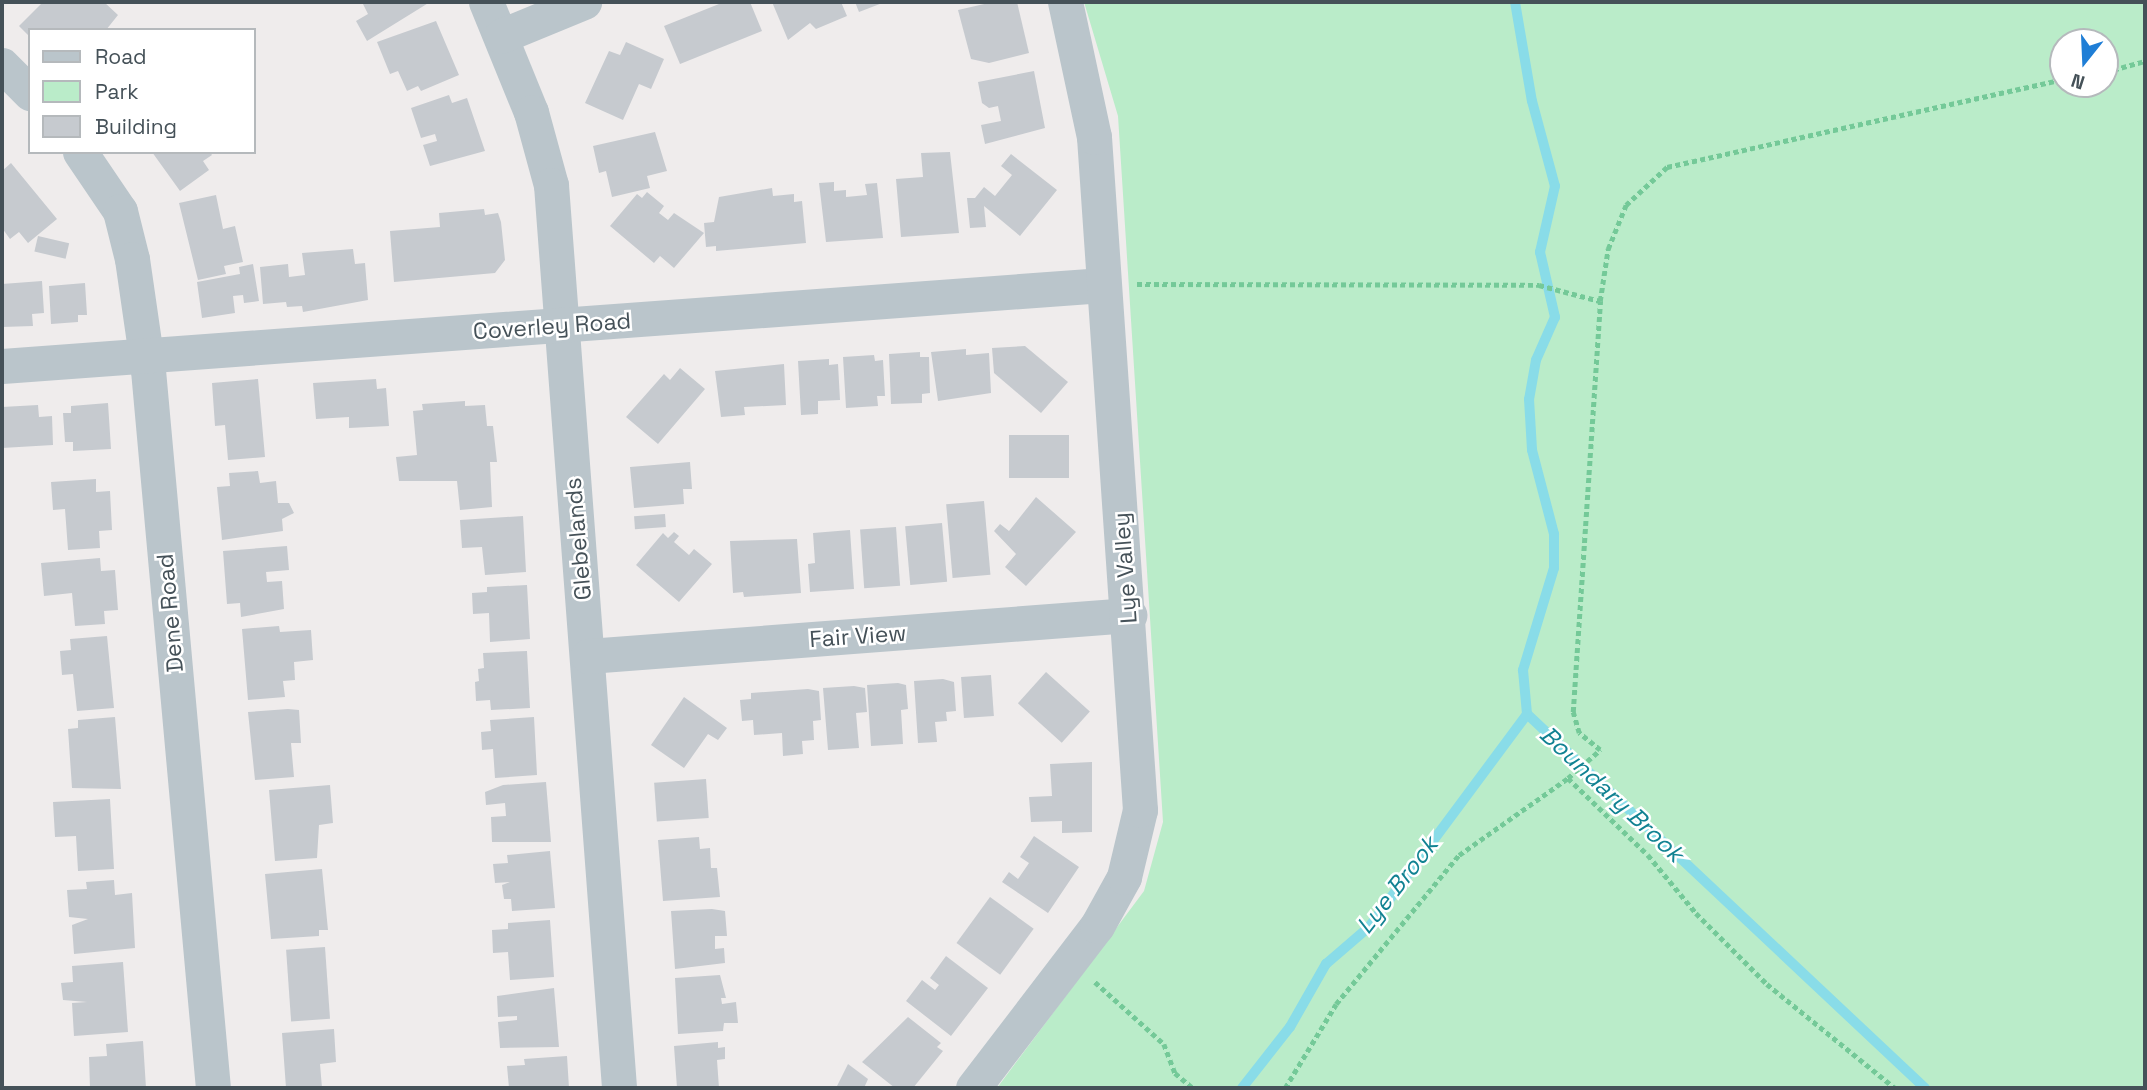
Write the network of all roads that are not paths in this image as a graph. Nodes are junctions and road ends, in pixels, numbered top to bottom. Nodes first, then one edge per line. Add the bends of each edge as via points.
1 (486, 2) edge
2 (584, 2) edge
3 (1065, 2) edge
4 (501, 36) junction
5 (2, 65) edge
6 (28, 91) edge
7 (81, 154) edge
8 (1103, 285) junction
9 (562, 326) junction
10 (145, 356) junction
11 (2, 366) edge
12 (1129, 615) junction
13 (587, 656) junction
14 (213, 1088) edge
15 (619, 1088) edge
16 (973, 1088) edge

1 - 4 street, Glebelands
2 - 4 street
3 - 8 street, Lye Valley via 1094,137
4 - 9 street, Glebelands via 551,185
5 - 6 street
7 - 10 street, Dene Road via 120,211 132,259
8 - 9 street, Coverley Road
8 - 12 street, Lye Valley
9 - 10 street, Coverley Road
9 - 13 street, Glebelands
10 - 11 street, Coverley Road
10 - 14 street, Dene Road
12 - 13 street, Fair View
12 - 16 street, Lye Valley via 1140,810 1124,877 1097,926
13 - 15 street, Glebelands

